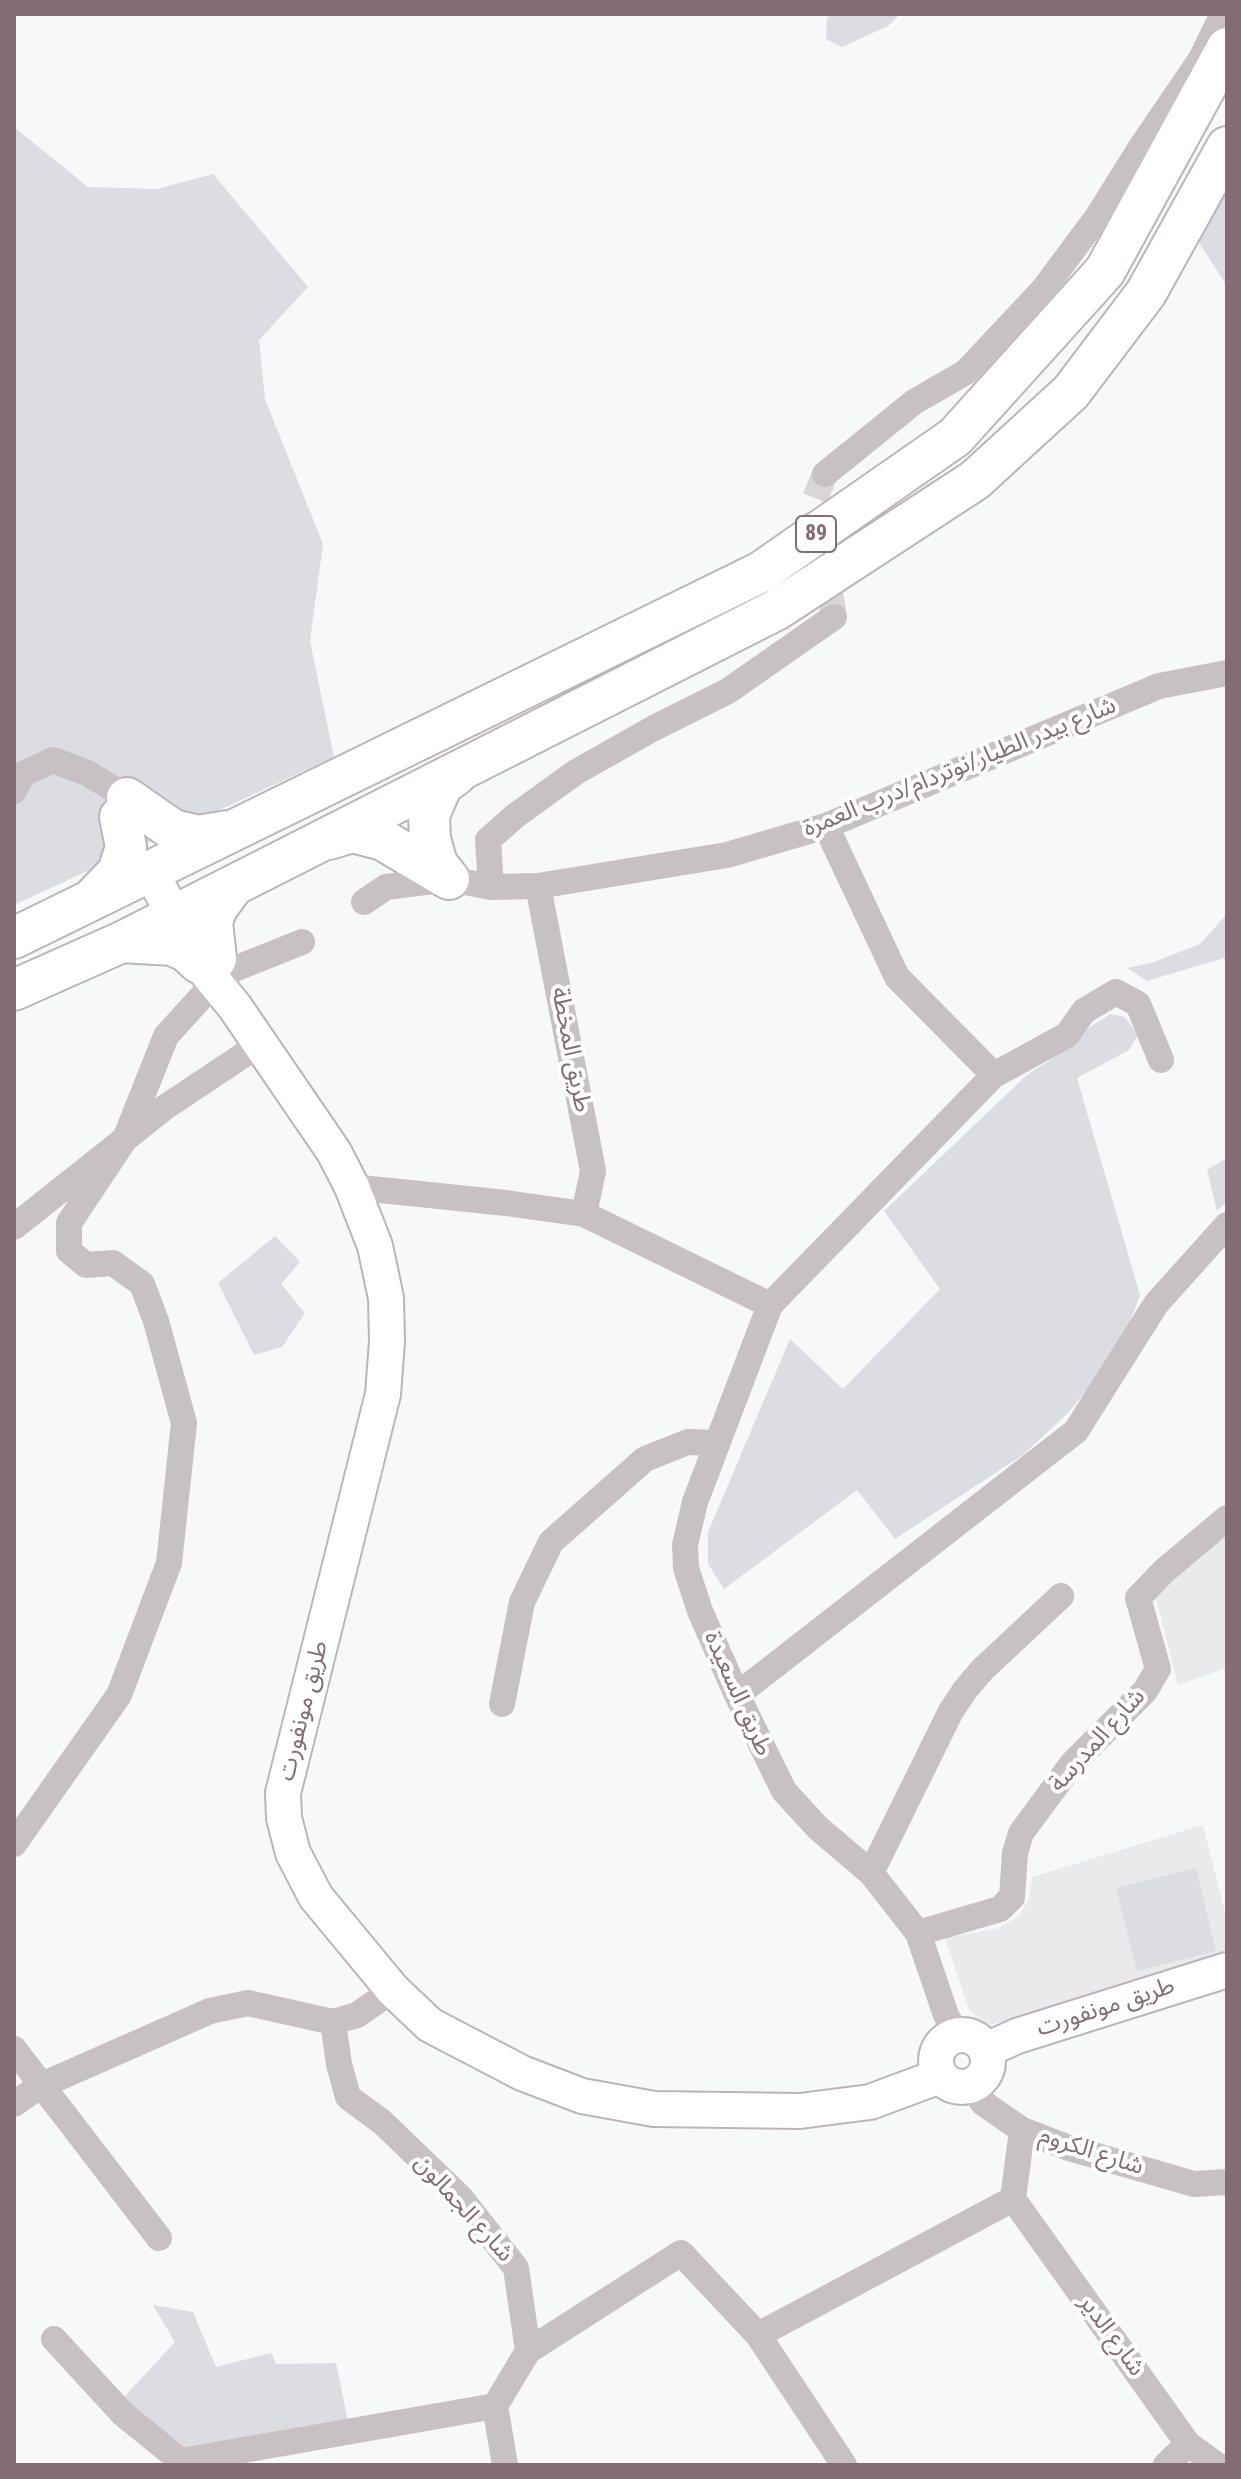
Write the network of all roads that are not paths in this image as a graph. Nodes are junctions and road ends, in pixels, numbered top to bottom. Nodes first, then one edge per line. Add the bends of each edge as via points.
1 (1223, 14) edge
2 (1227, 48) edge
3 (1227, 147) edge
4 (825, 474) tunnel mouth
5 (834, 617) dead end
6 (1227, 673) edge
7 (466, 766) junction
8 (14, 791) edge
9 (124, 808) junction
10 (826, 826) junction
11 (240, 829) junction
12 (310, 845) junction
13 (160, 868) junction
14 (449, 879) junction
15 (233, 886) junction
16 (538, 886) junction
17 (491, 887) junction
18 (88, 901) junction
19 (364, 902) dead end
20 (184, 910) junction
21 (14, 938) edge
22 (122, 942) junction
23 (302, 942) dead end
24 (217, 977) junction
25 (14, 990) edge
26 (260, 1044) junction
27 (1161, 1060) dead end
28 (994, 1075) junction
29 (125, 1139) junction
30 (352, 1187) junction
31 (584, 1214) junction
32 (1227, 1225) edge
33 (14, 1227) edge
34 (770, 1305) junction
35 (717, 1443) junction
36 (1227, 1518) edge
37 (1061, 1596) dead end
38 (737, 1695) junction
39 (502, 1704) dead end
40 (14, 1844) edge
41 (871, 1873) junction
42 (918, 1933) junction
43 (1227, 1970) edge
44 (393, 1990) junction
45 (333, 2022) junction
46 (971, 2043) junction
47 (14, 2049) edge
48 (955, 2081) junction
49 (40, 2086) junction
50 (14, 2104) edge
51 (1022, 2130) junction
52 (1227, 2182) edge
53 (1013, 2199) junction
54 (159, 2238) dead end
55 (758, 2335) junction
56 (54, 2339) dead end
57 (528, 2351) junction
58 (495, 2406) junction
59 (1188, 2444) junction
60 (181, 2463) edge
61 (505, 2465) edge
62 (844, 2465) edge
63 (1166, 2465) edge
64 (1217, 2465) edge

1 - 4 street via 1201,59 1043,290 966,372 914,402
2 - 11 highway, 89 via 1105,271 955,437 761,572
3 - 7 highway, 89 via 1146,293 1071,392 975,480 776,610
5 - 17 street via 728,691 576,772 515,816 488,840
6 - 10 street, شارع بيدر الطيار/نوتردام/درب العمرة via 1159,686
7 - 12 highway, 89
7 - 14 highway via 442,785 429,815 437,864
8 - 9 street via 23,774 53,760 91,776
9 - 11 highway via 198,836
9 - 13 street
9 - 18 highway via 126,847 118,872
10 - 16 street, شارع بيدر الطيار/نوتردام/درب العمرة via 727,855
10 - 28 street via 897,977
11 - 13 highway, 89
12 - 14 highway via 352,832 383,840
12 - 15 highway, 89
13 - 18 highway, 89
13 - 20 main road, طريق مونفورت
14 - 17 street, شارع بيدر الطيار/نوتردام/درب العمرة
14 - 19 street, شارع بيدر الطيار/نوتردام/درب العمرة via 386,887
15 - 20 highway, 89
15 - 24 highway via 212,922
16 - 17 street, شارع بيدر الطيار/نوتردام/درب العمرة
16 - 31 street, طريق المخطة via 593,1171
18 - 21 highway, 89
20 - 22 highway, 89
20 - 24 main road, طريق مونفورت
22 - 24 highway via 172,945
22 - 25 highway, 89
23 - 24 street
24 - 26 main road, طريق مونفورت
24 - 29 street via 166,1036
26 - 29 street
26 - 30 main road, طريق مونفورت
27 - 28 street, طريق السعيدة via 1138,1004 1116,992 1084,1011 1067,1035
28 - 34 street, طريق السعيدة
29 - 33 street
29 - 40 street via 69,1223 69,1251 86,1265 113,1263 142,1284 156,1321 184,1423 169,1563 119,1695
30 - 31 street
30 - 44 main road, طريق مونفورت via 375,1246 386,1298 383,1394 283,1793 284,1818 293,1853 316,1897
31 - 34 street
32 - 38 street via 1156,1304 1076,1431
34 - 35 street, طريق السعيدة
35 - 38 street, طريق السعيدة via 695,1502 685,1556 700,1611
35 - 39 street via 688,1442 645,1459 551,1542 522,1602
36 - 42 street, شارع المدرسة via 1138,1598 1158,1669 1145,1691 1072,1764 1021,1833 1012,1897 1000,1909
37 - 41 street via 965,1690
38 - 41 street, طريق السعيدة via 784,1791
41 - 42 street, طريق السعيدة
42 - 46 street, طريق السعيدة via 946,2015
43 - 46 main road, طريق مونفورت via 1017,2036
44 - 45 street via 357,2015
44 - 48 main road, طريق مونفورت via 430,2025 522,2073 620,2105 800,2111 870,2102
45 - 49 street via 248,2003 210,2011
45 - 57 street, شارع الجمالون via 348,2097 460,2197 516,2268
46 - 48 main road via 988,2059 984,2075
46 - 48 main road via 942,2044 938,2051 936,2059
47 - 49 street
48 - 51 street, شارع الكروم
49 - 50 street
49 - 54 street
51 - 52 street, شارع الكروم via 1194,2184
51 - 53 street
53 - 55 street
53 - 59 street, شارع الدير
55 - 57 street via 681,2253
55 - 62 street
56 - 60 street via 123,2414
57 - 58 street
58 - 60 street
58 - 61 street
59 - 63 street
59 - 64 street, شارع الدير

